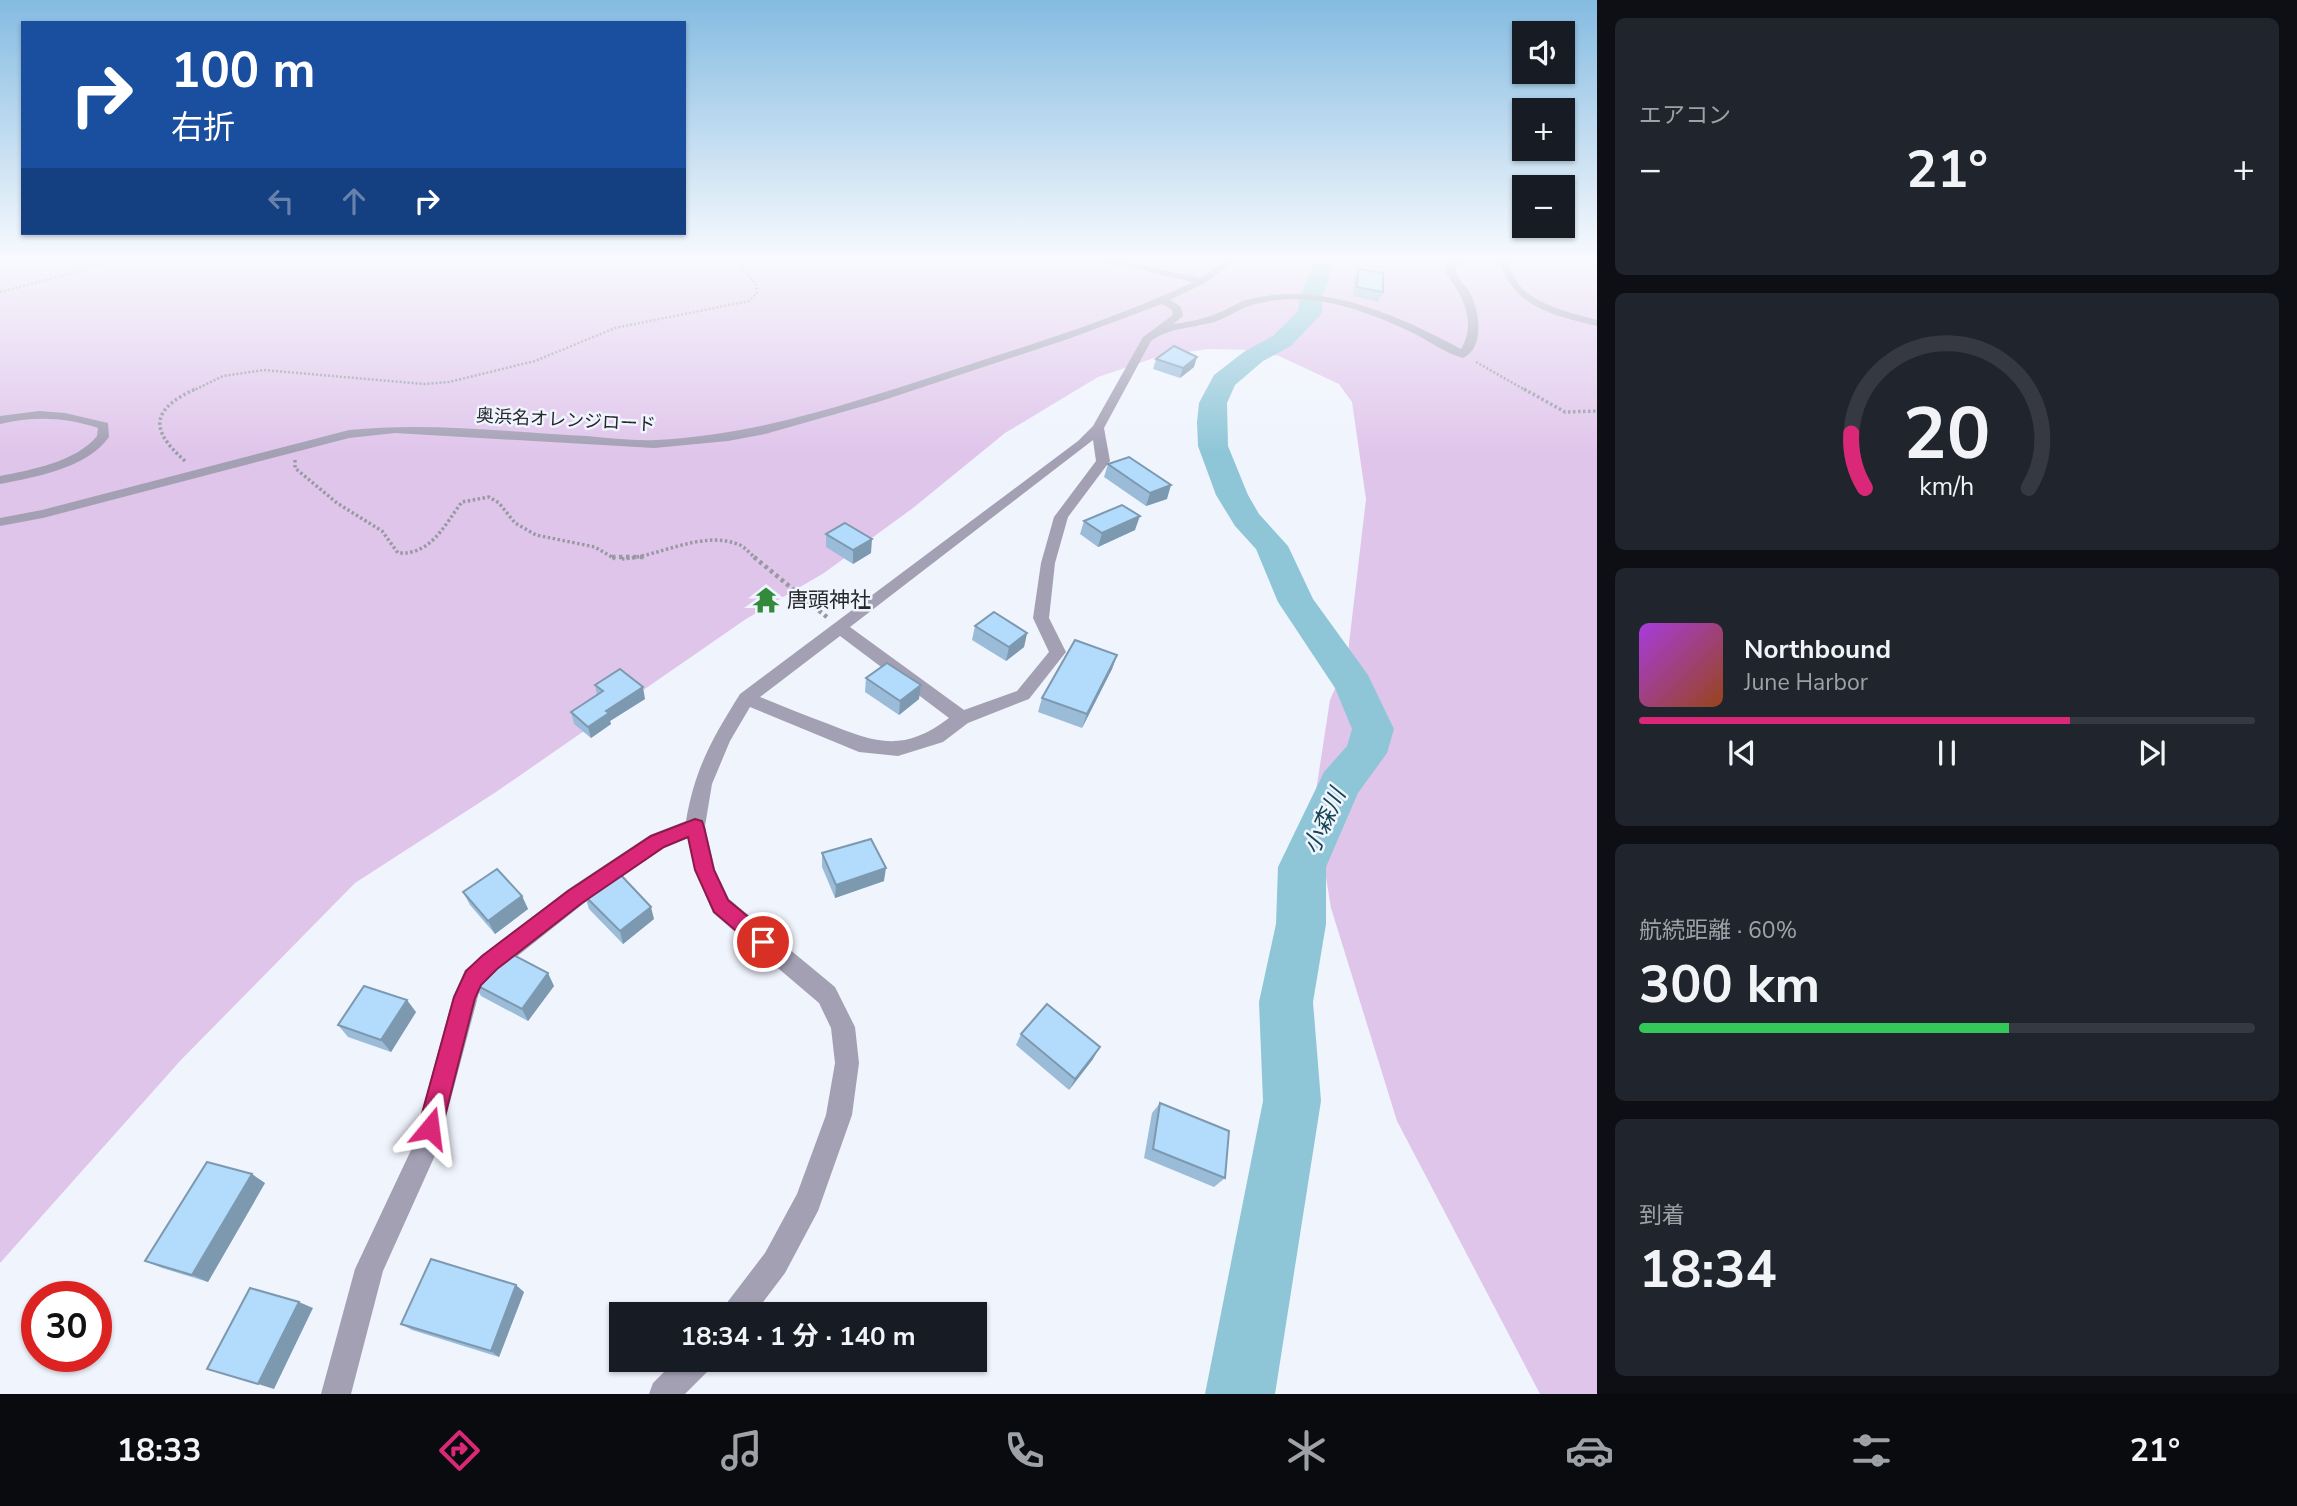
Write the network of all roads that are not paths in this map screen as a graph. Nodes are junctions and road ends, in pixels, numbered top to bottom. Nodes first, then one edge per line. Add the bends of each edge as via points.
1 (1098, 323) edge
2 (1167, 323) edge
3 (1194, 323) edge
4 (1400, 323) edge
5 (1472, 323) edge
6 (1158, 329) junction
7 (0, 420) edge
8 (1098, 428) junction
9 (0, 480) edge
10 (0, 522) edge
11 (839, 627) junction
12 (746, 698) junction
13 (962, 718) junction
14 (695, 827) junction
15 (745, 1302) edge
16 (685, 1372) edge
17 (337, 1394) edge
18 (664, 1394) edge

1 - 10 street, 奥浜名オレンジロード via 967,370 728,437 654,444 395,429 349,434
2 - 6 street
3 - 6 street
4 - 5 street via 1463,355 1471,344
6 - 8 street via 1133,361
7 - 9 street via 48,413 104,426 102,439 92,448 56,466
8 - 11 street
8 - 13 street via 1103,461 1061,517 1048,563 1041,618 1058,652 1023,695
11 - 12 street
11 - 13 street
12 - 13 street via 866,747 898,749 920,744
12 - 14 street via 702,784
14 - 15 street via 705,870 721,906 827,995 844,1027 847,1063 839,1115 808,1202 775,1263
14 - 17 street via 657,841 575,897 473,978 424,1151 369,1269
16 - 18 street

